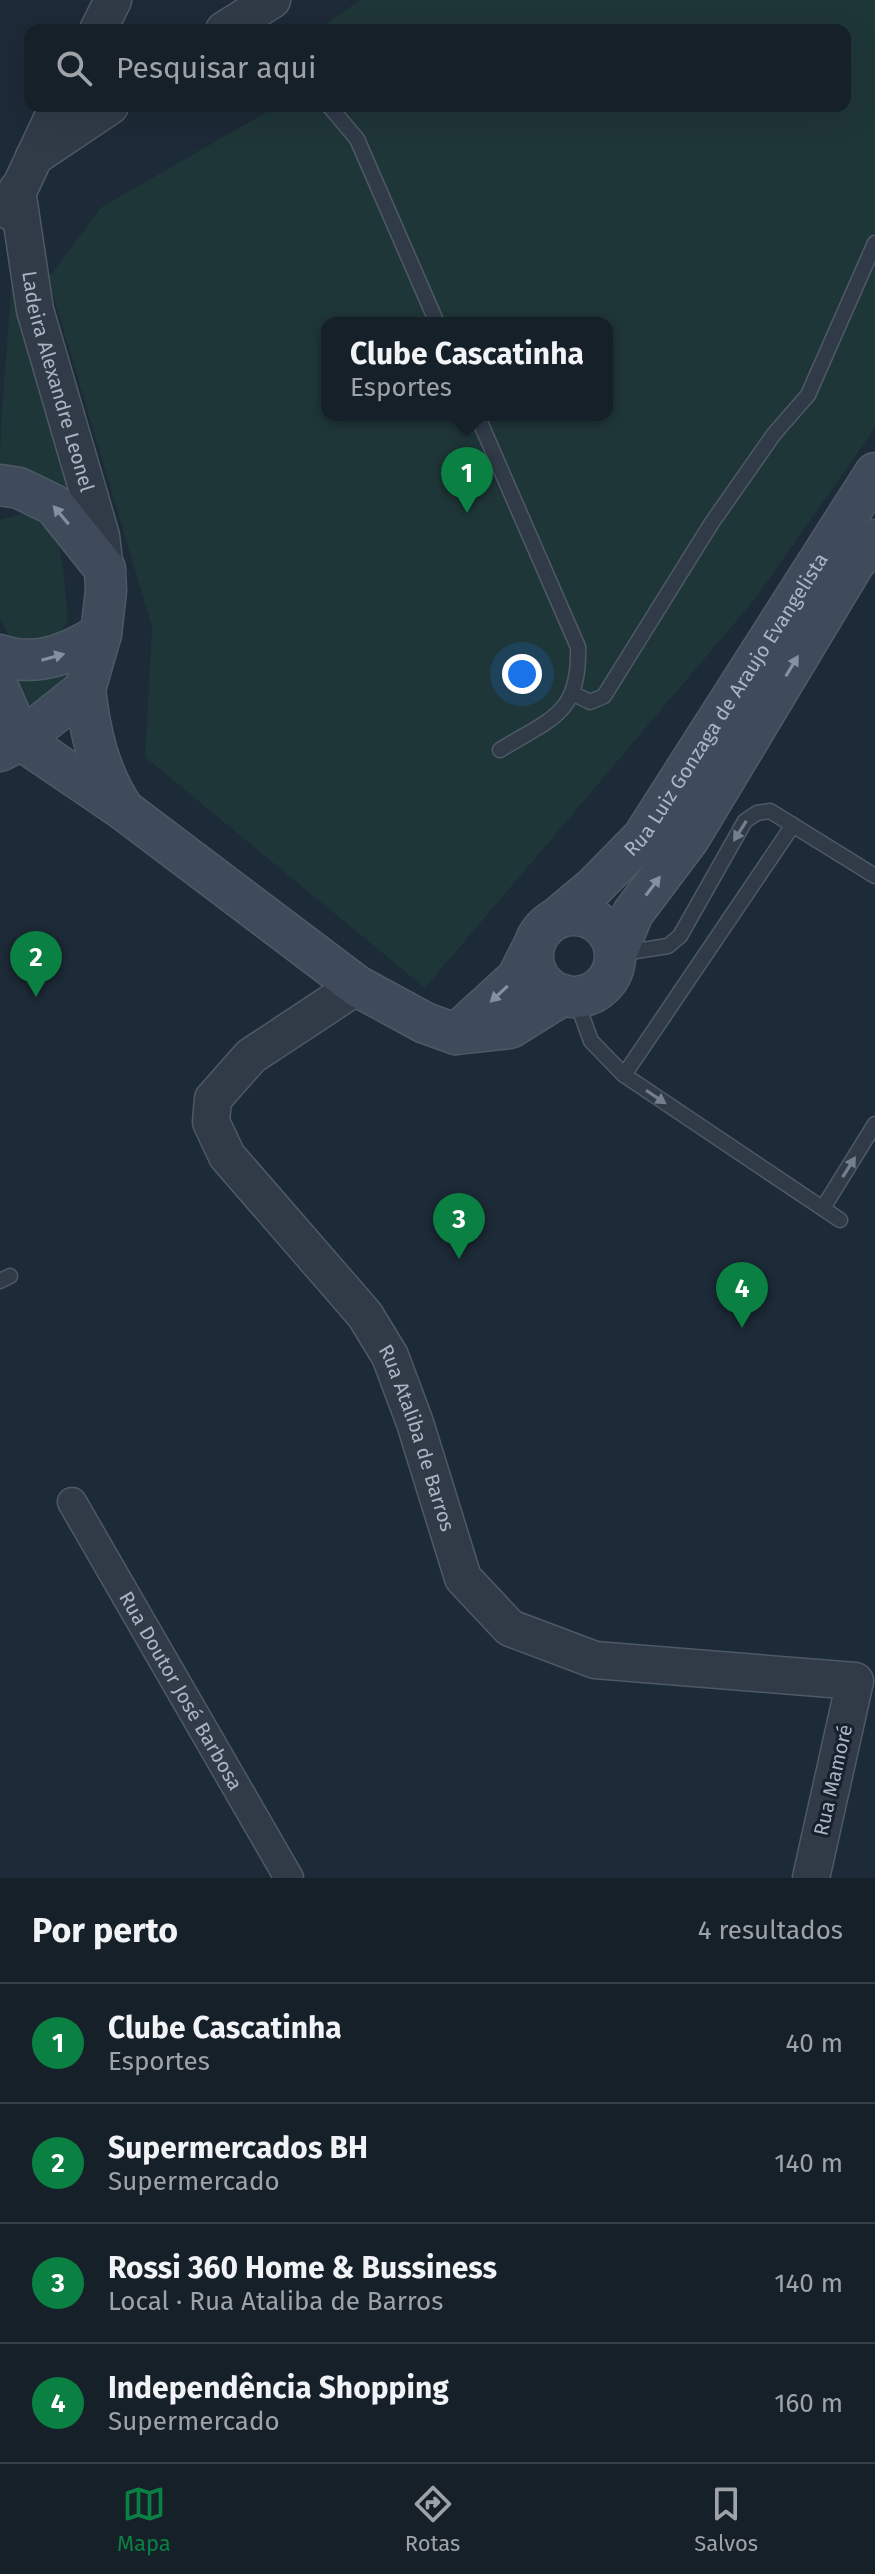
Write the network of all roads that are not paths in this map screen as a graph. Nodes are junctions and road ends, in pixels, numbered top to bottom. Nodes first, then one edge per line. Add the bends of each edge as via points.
1 (113, 0) edge
2 (272, 0) edge
3 (101, 24) edge
4 (234, 24) edge
5 (55, 112) edge
6 (103, 112) edge
7 (334, 112) edge
8 (23, 176) junction
9 (875, 243) edge
10 (0, 251) edge
11 (434, 317) edge
12 (480, 421) edge
13 (875, 473) edge
14 (0, 485) edge
15 (875, 540) edge
16 (105, 569) junction
17 (101, 634) junction
18 (0, 655) edge
19 (85, 689) junction
20 (0, 692) edge
21 (572, 693) junction
22 (500, 750) dead end
23 (7, 754) edge
24 (124, 810) junction
25 (793, 825) junction
26 (875, 876) edge
27 (545, 933) junction
28 (616, 954) junction
29 (357, 986) junction
30 (569, 996) junction
31 (456, 1034) junction
32 (624, 1075) junction
33 (875, 1124) edge
34 (823, 1208) junction
35 (840, 1220) dead end
36 (72, 1502) dead end
37 (865, 1679) edge
38 (289, 1878) edge
39 (811, 1878) edge

1 - 3 street
2 - 4 street
5 - 8 street, Ladeira Alexandre Leonel
6 - 8 street
7 - 11 lane via 357,139
8 - 10 street, Ladeira Alexandre Leonel via 4,222
8 - 16 street, Ladeira Alexandre Leonel via 35,310 101,536
9 - 21 lane via 808,395 711,524 604,696 590,702
12 - 21 lane via 578,647 579,678
13 - 27 main road, Rua Luiz Gonzaga de Araujo Evangelista via 643,837
16 -> 14 main road, Ladeira Alexandre Leonel via 54,505
28 -> 15 main road, Rua Luiz Gonzaga de Araujo Evangelista via 633,913 690,837 855,562
16 - 17 main road, Ladeira Alexandre Leonel
18 -> 17 main road via 38,661
17 - 19 main road, Ladeira Alexandre Leonel
19 - 23 main road
19 - 24 main road via 95,749 107,785
20 - 23 main road
21 - 22 lane via 567,708
23 - 24 main road via 77,781
24 - 29 main road
25 - 26 lane
25 -> 28 lane via 770,811 745,821 680,936 668,946
25 - 32 lane
27 - 28 main road via 581,916 595,920
27 - 30 main road via 535,972 542,982
27 -> 31 main road, Rua Luiz Gonzaga de Araujo Evangelista via 517,978
28 - 30 main road via 608,978 588,994
29 - 31 main road
29 - 37 street, Rua Ataliba de Barros via 251,1056 213,1099 211,1122 227,1156 365,1315 390,1356 463,1578 510,1628 595,1660
30 - 31 main road via 510,1028
30 - 32 lane via 591,1041
32 -> 34 lane
34 -> 33 lane
34 - 35 lane
36 - 38 street, Rua Doutor José Barbosa
37 - 39 street, Rua Mamoré

